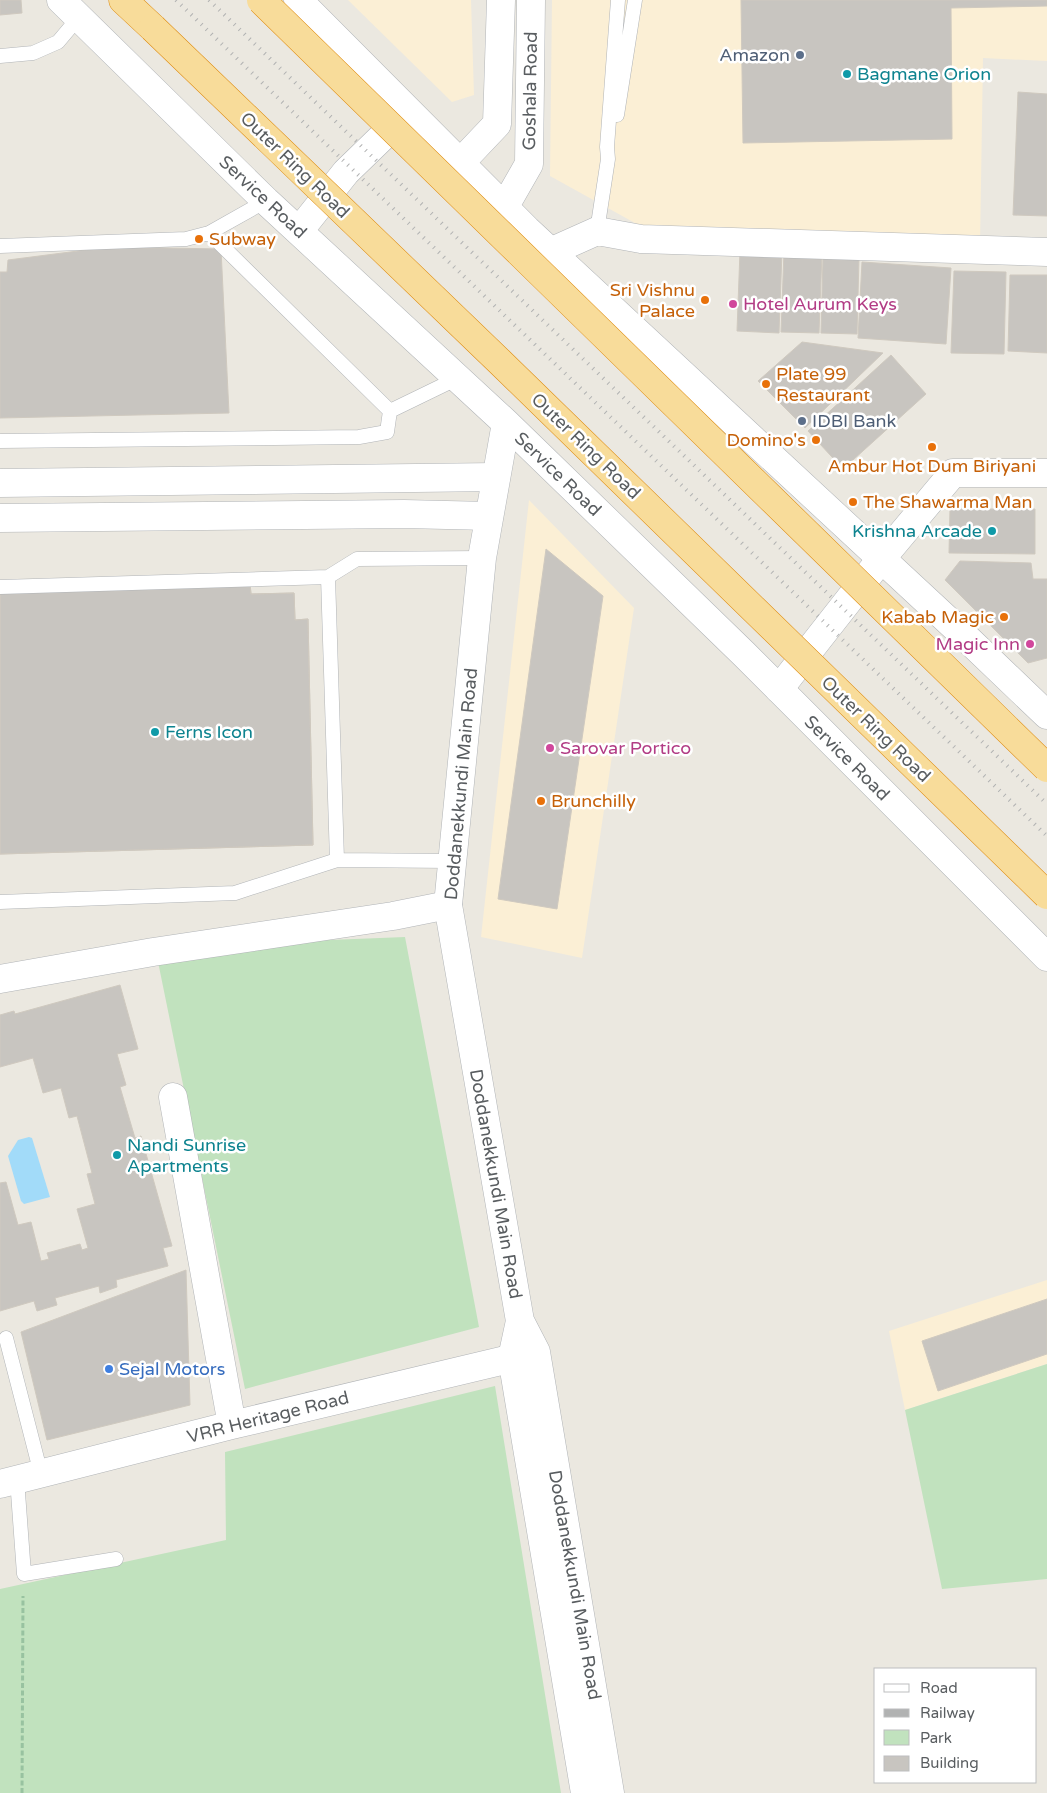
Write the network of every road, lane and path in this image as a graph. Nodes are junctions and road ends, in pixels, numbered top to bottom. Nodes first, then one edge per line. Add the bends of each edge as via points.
1 (123, 0) edge
2 (261, 0) edge
3 (298, 0) edge
4 (501, 0) edge
5 (531, 0) edge
6 (618, 0) edge
7 (635, 0) edge
8 (70, 9) edge
9 (0, 56) edge
10 (409, 111) junction
11 (608, 159) junction
12 (460, 163) junction
13 (266, 201) junction
14 (505, 206) junction
15 (299, 231) junction
16 (597, 231) junction
17 (209, 233) junction
18 (0, 246) edge
19 (550, 252) junction
20 (1047, 252) edge
21 (458, 378) junction
22 (390, 411) junction
23 (506, 422) junction
24 (0, 441) edge
25 (1047, 473) edge
26 (496, 477) junction
27 (0, 483) edge
28 (489, 516) junction
29 (0, 518) edge
30 (482, 558) junction
31 (881, 558) junction
32 (328, 577) junction
33 (0, 588) edge
34 (779, 689) junction
35 (1047, 715) edge
36 (1047, 768) edge
37 (336, 860) junction
38 (452, 861) junction
39 (1047, 895) edge
40 (0, 902) edge
41 (448, 905) junction
42 (1047, 957) edge
43 (0, 979) edge
44 (173, 1098) dead end
45 (6, 1338) dead end
46 (524, 1355) junction
47 (232, 1425) junction
48 (19, 1479) edge
49 (116, 1559) dead end
50 (24, 1574) junction
51 (22, 1793) edge
52 (585, 1793) edge
53 (610, 1793) edge

1 - 39 highway, Outer Ring Road, bridge
2 - 36 highway, bridge
3 - 10 street
4 - 12 street, Goshala Road via 497,124
5 - 14 street, Goshala Road via 529,164
6 - 11 lane
7 - 11 lane
8 - 9 lane via 58,42 33,53
8 - 13 street, Service Road
10 - 12 street
10 - 15 street via 346,172
11 - 16 lane
12 - 14 street
13 - 15 street, Service Road
13 - 17 lane
14 - 19 street
15 - 21 street, Service Road
16 - 19 street
16 - 20 street via 641,239
17 - 18 lane via 186,239
17 - 22 lane
19 - 31 street
21 - 22 lane
21 - 23 street, Service Road
22 - 24 lane via 387,432 359,437
23 - 26 street, Doddanekkundi Main Road
23 - 34 street, Service Road
25 - 31 street via 953,473
26 - 27 street
26 - 28 street, Doddanekkundi Main Road
28 - 29 street
28 - 30 street, Doddanekkundi Main Road
30 - 32 lane via 357,558
30 - 38 street, Doddanekkundi Main Road
31 - 34 street
31 - 35 street
32 - 33 lane
32 - 37 lane
34 - 42 street, Service Road
37 - 38 lane
37 - 40 lane via 235,893
38 - 41 street, Doddanekkundi Main Road
41 - 43 street
41 - 46 street, Doddanekkundi Main Road
44 - 47 street
45 - 48 lane
46 - 47 street, VRR Heritage Road
46 - 52 street, Doddanekkundi Main Road
46 - 53 street, Doddanekkundi Main Road
47 - 48 street, VRR Heritage Road
48 - 50 lane
49 - 50 lane
50 - 51 path

